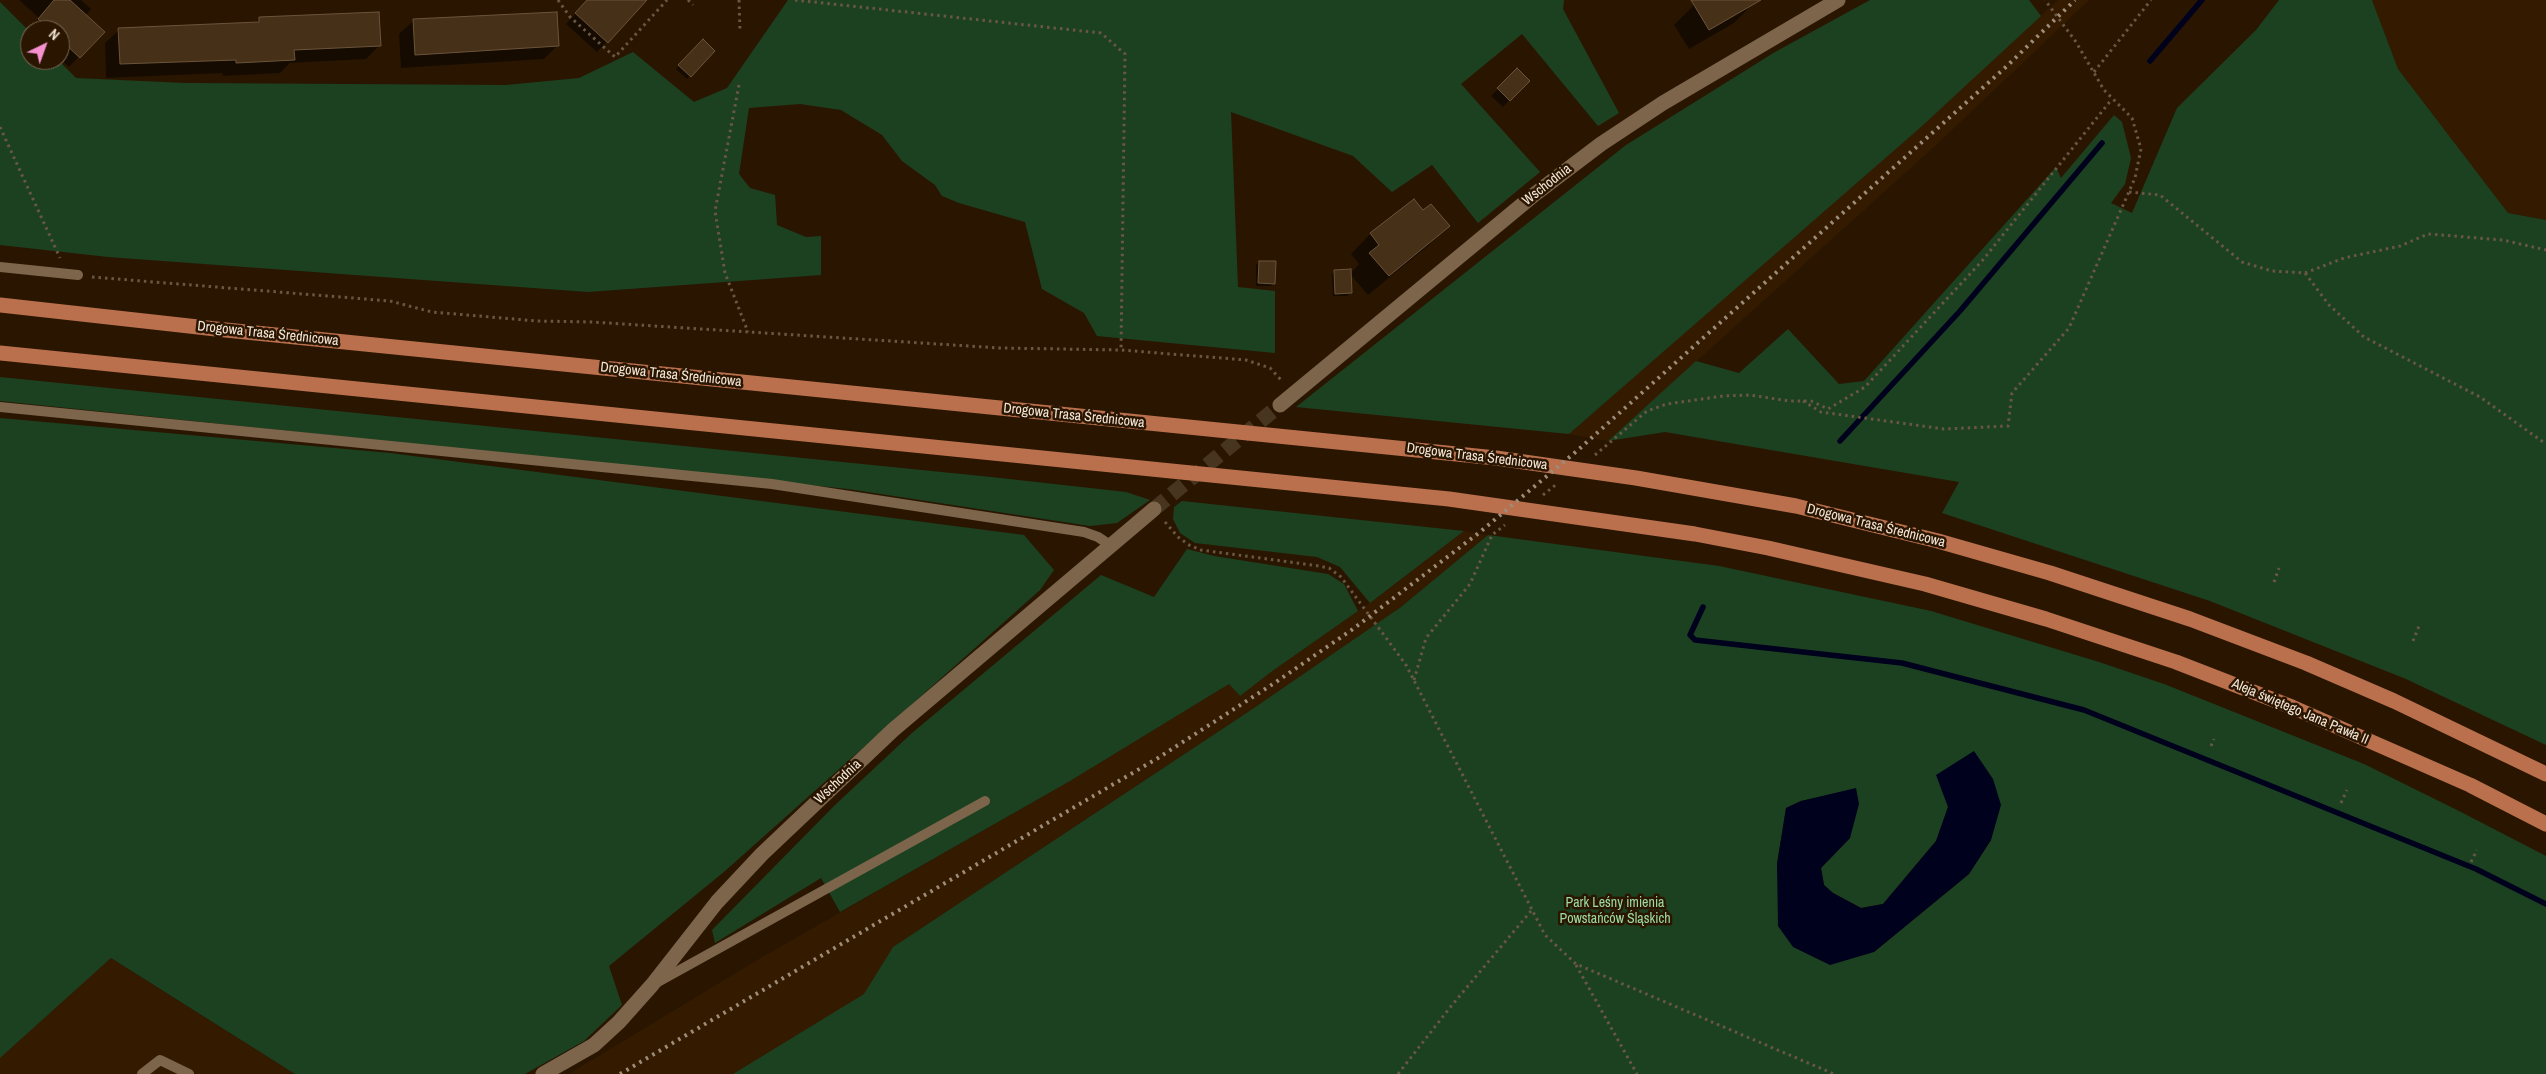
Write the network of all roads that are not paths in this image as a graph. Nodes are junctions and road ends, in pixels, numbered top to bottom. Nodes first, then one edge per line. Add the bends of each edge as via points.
1 (1838, 0) edge
2 (0, 267) edge
3 (78, 276) road end
4 (0, 305) edge
5 (0, 353) edge
6 (1280, 405) tunnel mouth
7 (0, 407) edge
8 (1154, 509) tunnel mouth
9 (1110, 545) junction
10 (2546, 774) edge
11 (985, 801) dead end
12 (2546, 824) edge
13 (652, 985) junction
14 (142, 1074) edge
15 (190, 1074) edge
16 (543, 1074) edge

1 - 6 street, Wschodnia via 1663,103 1601,144 1535,194
2 - 3 lane
4 - 10 main road, Drogowa Trasa Średnicowa via 1496,458 1796,506 1938,541 2135,600 2306,663
5 - 12 main road, Aleja świętego Jana Pawła II via 1449,499 1695,534 1925,584 2176,662 2292,707 2470,785
7 - 9 lane via 772,484 1084,532
8 - 9 street, Wschodnia
9 - 13 street, Wschodnia via 893,730 769,848 695,927
11 - 13 lane
13 - 16 street, Wschodnia via 594,1045
14 - 15 lane via 160,1060

